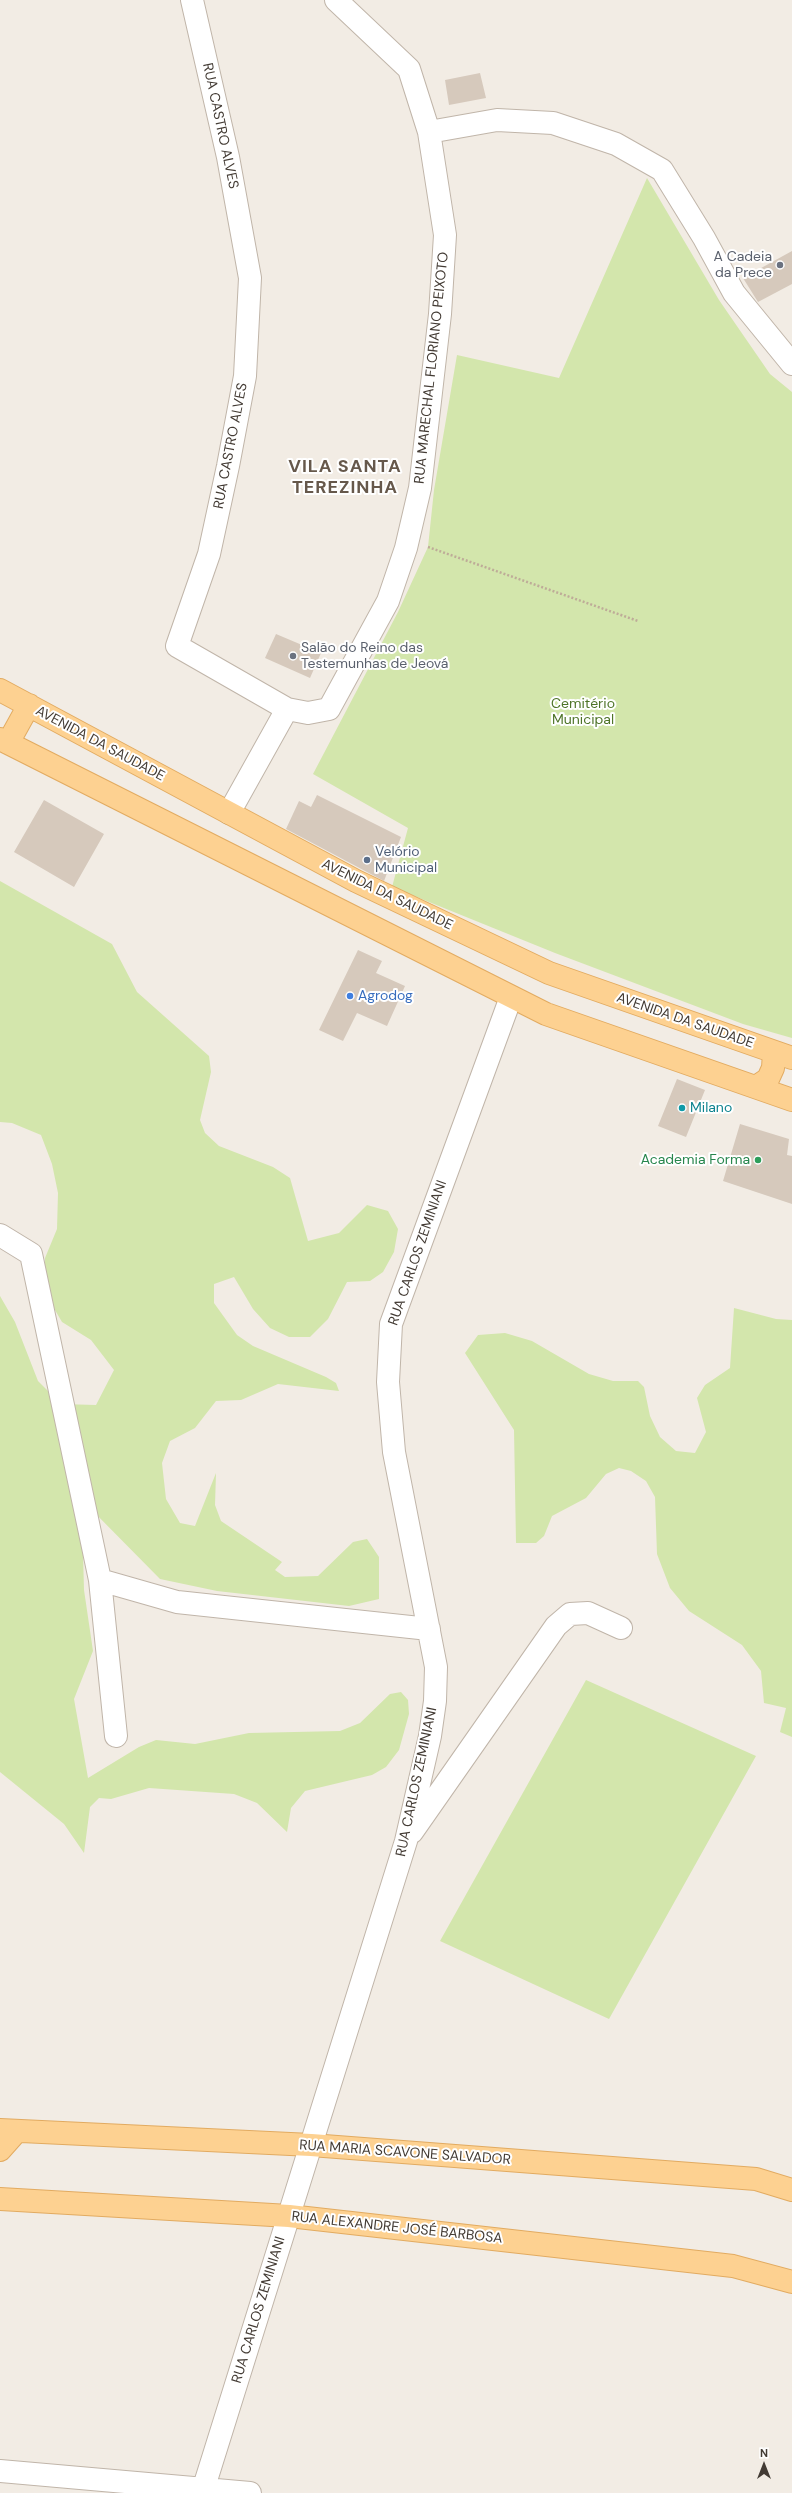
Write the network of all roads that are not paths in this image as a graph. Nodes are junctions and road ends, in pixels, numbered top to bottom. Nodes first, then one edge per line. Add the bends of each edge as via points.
1 (192, 0) edge
2 (336, 0) edge
3 (429, 132) junction
4 (792, 364) edge
5 (0, 690) edge
6 (29, 705) junction
7 (287, 709) junction
8 (4, 741) edge
9 (229, 812) junction
10 (511, 997) junction
11 (783, 1055) edge
12 (756, 1087) junction
13 (792, 1100) edge
14 (0, 1235) edge
15 (100, 1580) junction
16 (621, 1628) dead end
17 (429, 1629) junction
18 (116, 1736) dead end
19 (406, 1841) junction
20 (8, 2131) edge
21 (312, 2145) junction
22 (0, 2150) edge
23 (792, 2190) edge
24 (0, 2199) edge
25 (289, 2216) junction
26 (792, 2282) edge
27 (0, 2471) edge
28 (203, 2490) junction
29 (250, 2493) edge

1 - 7 street, RUA CASTRO ALVES via 228,157 250,278 245,376 230,458 209,554 177,646
2 - 3 street, RUA MARECHAL FLORIANO PEIXOTO via 409,69
3 - 4 street via 497,120 553,123 616,144 662,170 704,238 734,294
3 - 7 street, RUA MARECHAL FLORIANO PEIXOTO via 444,243 440,314 420,488 406,548 388,600 329,709 308,713
5 - 6 main road, AVENIDA DA SAUDADE
6 - 8 main road
6 - 9 main road, AVENIDA DA SAUDADE
7 - 9 street
8 - 10 main road
9 - 11 main road, AVENIDA DA SAUDADE via 356,881 550,973
10 - 12 main road via 546,1014
10 - 17 street, RUA CARLOS ZEMINIANI via 391,1324 388,1382 394,1452
11 - 12 main road via 768,1079
12 - 13 main road
14 - 15 street via 32,1254
15 - 17 street via 177,1602
15 - 18 street
16 - 19 street via 588,1613 570,1614 556,1626
17 - 19 street, RUA CARLOS ZEMINIANI via 436,1667 435,1701 430,1736
19 - 21 street, RUA CARLOS ZEMINIANI
20 - 21 main road, RUA MARIA SCAVONE SALVADOR
20 - 22 main road
21 - 23 main road, RUA MARIA SCAVONE SALVADOR via 756,2179
21 - 25 street, RUA CARLOS ZEMINIANI
24 - 25 main road, RUA ALEXANDRE JOSÉ BARBOSA
25 - 26 main road, RUA ALEXANDRE JOSÉ BARBOSA via 733,2266
25 - 28 street, RUA CARLOS ZEMINIANI
27 - 28 street
28 - 29 street

